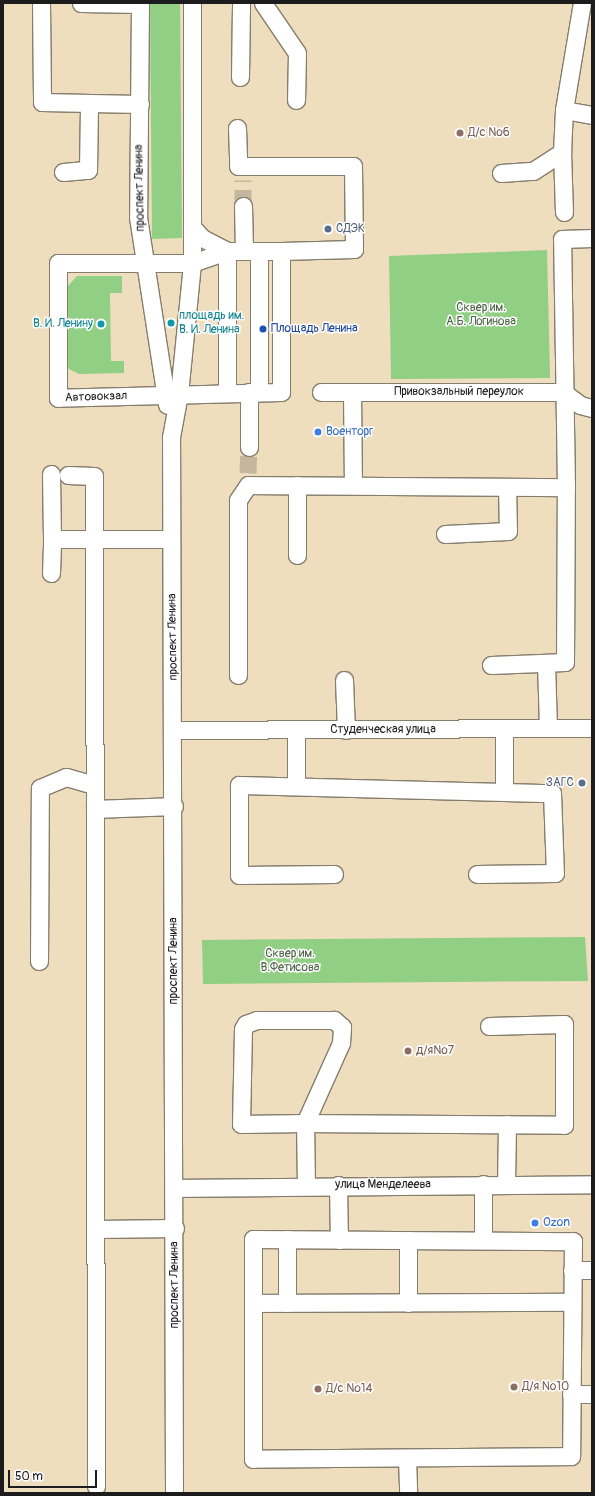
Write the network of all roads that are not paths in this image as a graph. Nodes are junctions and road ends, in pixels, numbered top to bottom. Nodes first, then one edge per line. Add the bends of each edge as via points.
1 (41, 3) edge
2 (81, 3) edge
3 (192, 3) edge
4 (241, 3) edge
5 (263, 3) edge
6 (582, 3) edge
7 (140, 4) edge
8 (240, 77) dead end
9 (296, 100) dead end
10 (89, 104) junction
11 (140, 104) junction
12 (564, 110) junction
13 (592, 115) edge
14 (237, 128) dead end
15 (562, 152) junction
16 (63, 172) dead end
17 (501, 173) dead end
18 (243, 206) tunnel mouth
19 (564, 212) dead end
20 (193, 228) junction
21 (592, 238) edge
22 (243, 251) junction
23 (281, 251) junction
24 (192, 262) junction
25 (145, 263) junction
26 (227, 392) junction
27 (254, 392) junction
28 (321, 392) dead end
29 (352, 392) junction
30 (563, 392) junction
31 (172, 394) junction
32 (592, 408) edge
33 (248, 447) tunnel mouth
34 (353, 484) junction
35 (297, 485) junction
36 (507, 487) junction
37 (566, 487) junction
38 (445, 534) dead end
39 (93, 538) junction
40 (52, 539) junction
41 (171, 539) junction
42 (297, 555) dead end
43 (51, 573) dead end
44 (546, 663) junction
45 (491, 665) dead end
46 (238, 675) dead end
47 (344, 680) dead end
48 (548, 728) junction
49 (592, 728) edge
50 (504, 729) junction
51 (174, 730) junction
52 (296, 730) junction
53 (346, 730) junction
54 (94, 785) junction
55 (296, 786) junction
56 (504, 792) junction
57 (174, 806) junction
58 (95, 809) junction
59 (334, 874) dead end
60 (477, 874) dead end
61 (38, 960) dead end
62 (489, 1026) dead end
63 (305, 1123) junction
64 (507, 1124) junction
65 (483, 1184) junction
66 (506, 1184) junction
67 (592, 1184) edge
68 (306, 1185) junction
69 (338, 1185) junction
70 (175, 1188) junction
71 (175, 1228) junction
72 (96, 1229) junction
73 (287, 1239) junction
74 (339, 1240) junction
75 (408, 1240) junction
76 (483, 1240) junction
77 (572, 1270) junction
78 (592, 1270) edge
79 (572, 1302) junction
80 (253, 1303) junction
81 (287, 1303) junction
82 (408, 1303) junction
83 (571, 1394) junction
84 (592, 1394) edge
85 (407, 1458) junction
86 (96, 1486) dead end
87 (174, 1493) edge
88 (408, 1493) edge

1 - 10 street via 42,102
2 - 7 street
3 - 20 street, проспект Ленина
4 - 8 street
5 - 9 street via 297,53
6 - 12 street
7 - 11 street, проспект Ленина
10 - 11 street
10 - 16 street via 88,170
11 - 25 street, проспект Ленина via 138,218
12 - 13 street
12 - 15 street
14 - 23 street via 238,166 353,166 354,249
15 - 17 street via 533,171
15 - 19 street
18 - 22 street
20 - 22 street via 202,238
20 - 24 street, проспект Ленина
21 - 30 street via 562,239
22 - 23 street
22 - 24 street
22 - 26 street
22 - 27 street
23 - 27 street via 281,392
24 - 25 street
24 - 31 street, проспект Ленина
25 - 31 street, проспект Ленина
25 - 31 street, Автовокзал via 58,263 58,398
26 - 27 street
26 - 31 street
27 - 33 street
28 - 29 street, Привокзальный переулок
29 - 30 street, Привокзальный переулок
29 - 34 street
30 - 32 street via 580,405
30 - 37 street
31 - 41 street, проспект Ленина
34 - 35 street
34 - 36 street
35 - 42 street
35 - 46 street via 248,479 238,500
36 - 37 street
36 - 38 street via 508,531
37 - 44 street via 565,662
39 - 40 street
39 - 40 street via 94,476 59,475
39 - 41 street
39 - 54 street
40 - 43 street
41 - 51 street, проспект Ленина
44 - 45 street
44 - 48 street
47 - 53 street
48 - 49 street, Студенческая улица
48 - 50 street, Студенческая улица
50 - 53 street, Студенческая улица
50 - 56 street
51 - 52 street, Студенческая улица
51 - 57 street, проспект Ленина
52 - 53 street, Студенческая улица
52 - 55 street
54 - 58 street
54 - 61 street via 66,777 40,788
55 - 56 street
55 - 59 street via 239,785 239,874
56 - 60 street via 552,793 555,873
57 - 58 street
57 - 70 street, проспект Ленина
58 - 72 street
62 - 64 street via 564,1024 564,1125
63 - 63 street via 242,1124 243,1029 246,1024 257,1020 334,1020 342,1027 341,1043
63 - 64 street
63 - 68 street
64 - 66 street
65 - 66 street, улица Менделеева
65 - 69 street, улица Менделеева
65 - 76 street
66 - 67 street, улица Менделеева
68 - 69 street, улица Менделеева
68 - 70 street, улица Менделеева
69 - 74 street
70 - 71 street, проспект Ленина
71 - 72 street
71 - 87 street, проспект Ленина
72 - 86 street
73 - 74 street
73 - 80 street via 253,1239
73 - 81 street
74 - 75 street
75 - 76 street
75 - 82 street
76 - 77 street via 573,1241
77 - 78 street
77 - 79 street
79 - 82 street
79 - 83 street
80 - 81 street
80 - 85 street via 252,1460
81 - 82 street
83 - 84 street
83 - 85 street via 571,1456
85 - 88 street

